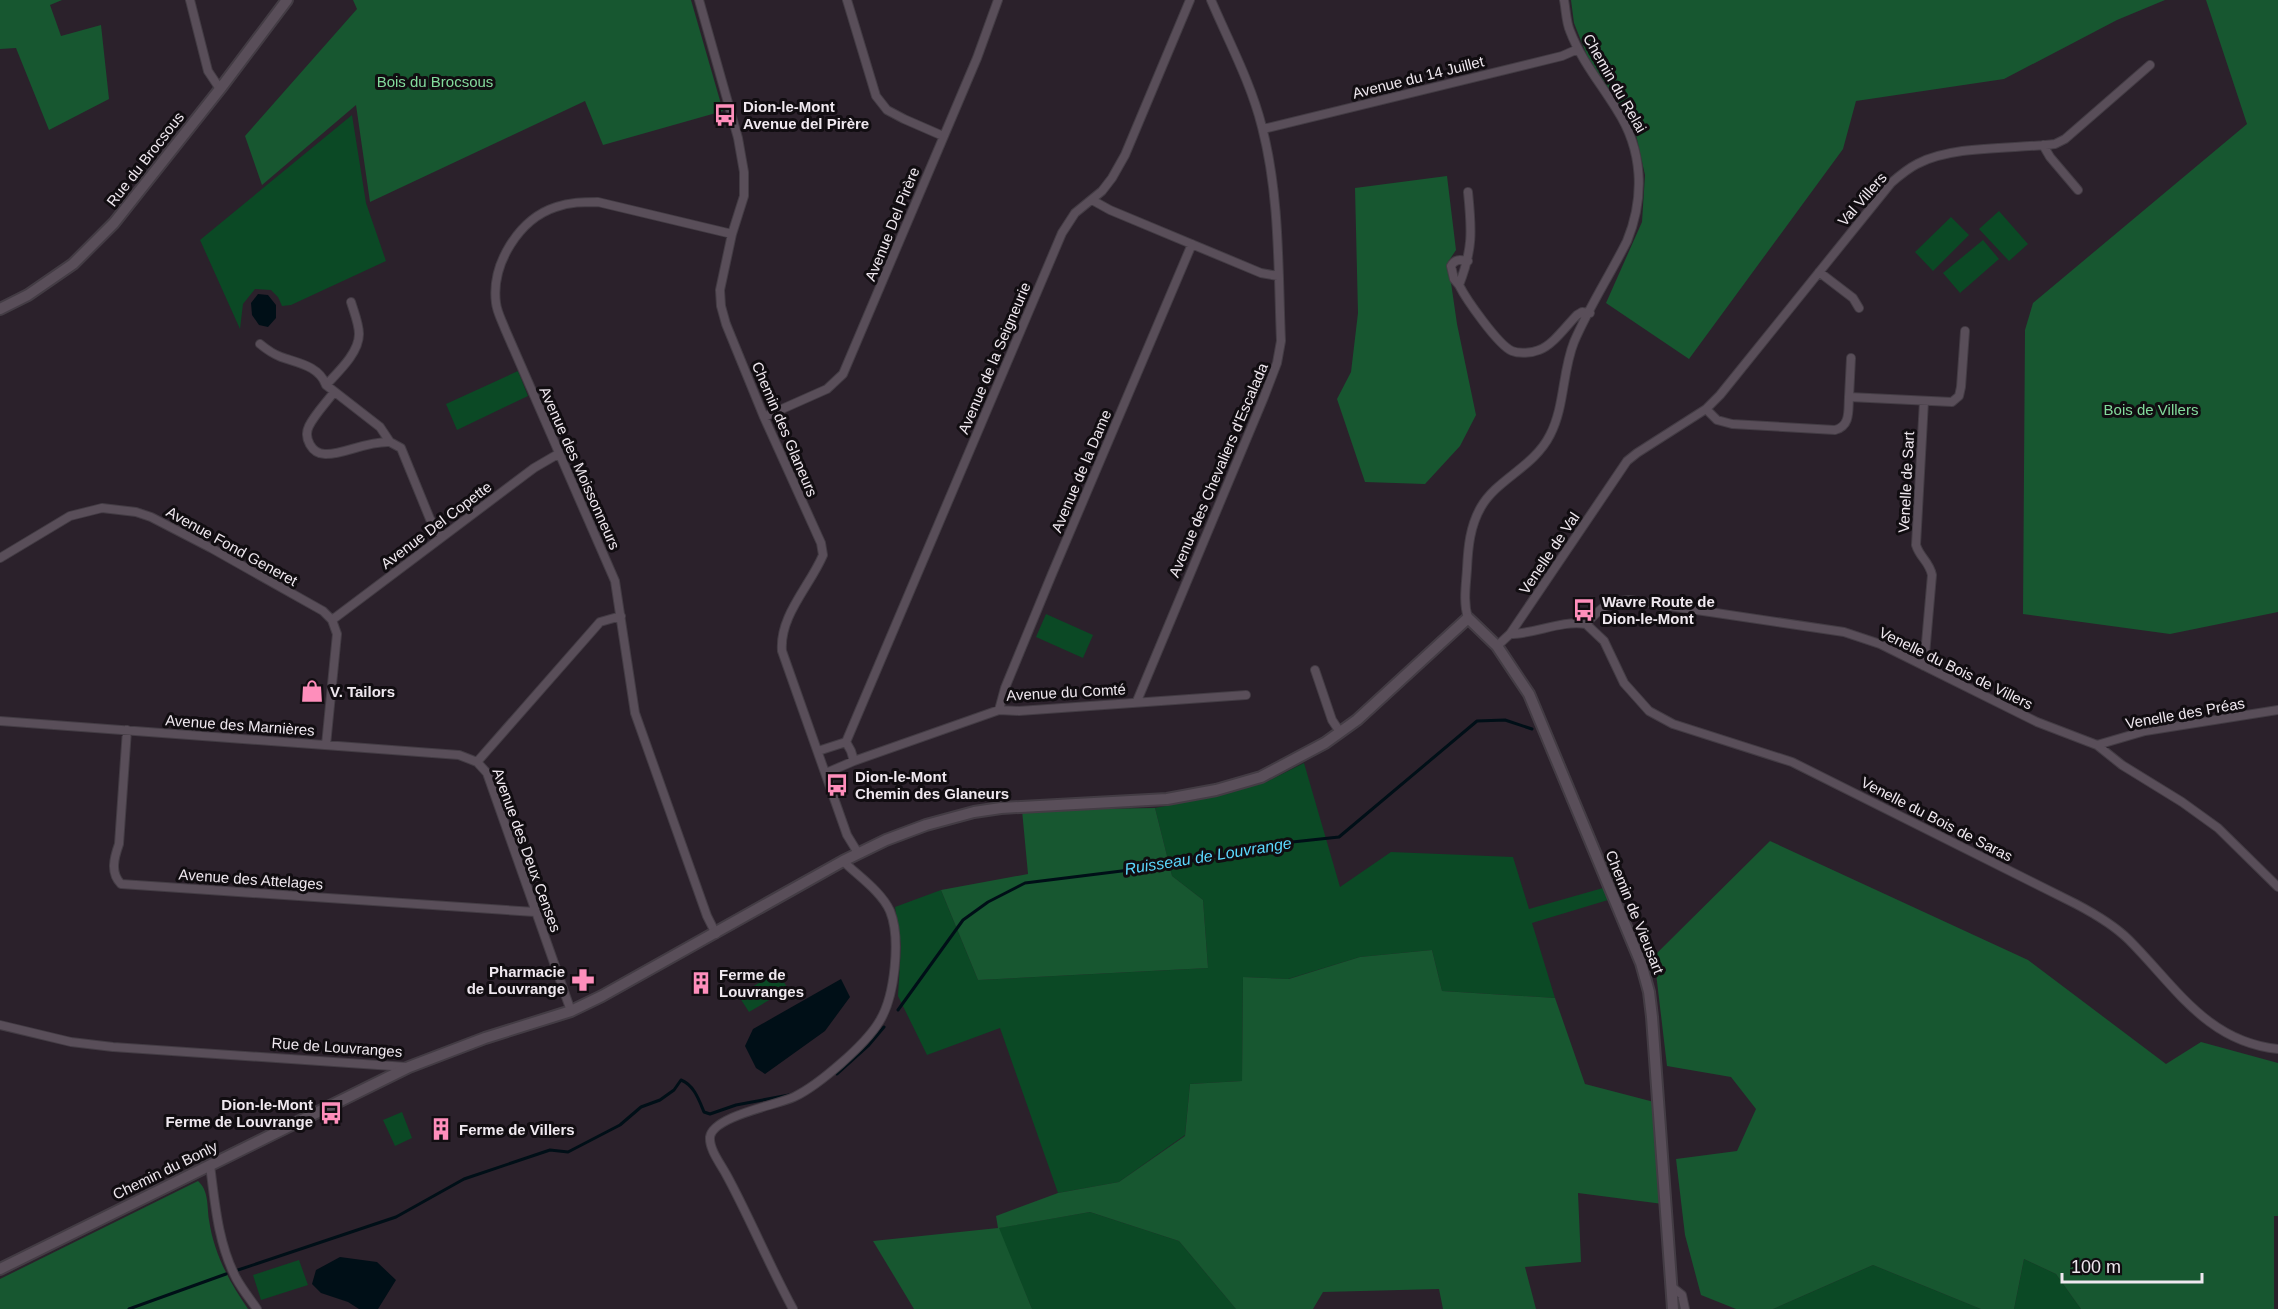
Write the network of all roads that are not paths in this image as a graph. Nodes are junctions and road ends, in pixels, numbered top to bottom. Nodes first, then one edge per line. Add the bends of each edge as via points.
1 (190, 0) edge
2 (287, 0) edge
3 (699, 0) edge
4 (847, 0) edge
5 (998, 0) edge
6 (1190, 0) edge
7 (1211, 0) edge
8 (1564, 0) edge
9 (1578, 49) junction
10 (2150, 65) dead end
11 (220, 89) junction
12 (1263, 129) junction
13 (943, 136) junction
14 (2043, 146) junction
15 (2078, 190) dead end
16 (1468, 192) dead end
17 (1092, 200) junction
18 (732, 234) junction
19 (1192, 244) junction
20 (1468, 261) junction
21 (1819, 272) junction
22 (1278, 276) junction
23 (1459, 285) junction
24 (351, 302) dead end
25 (1859, 308) dead end
26 (0, 309) edge
27 (1590, 313) junction
28 (1965, 331) dead end
29 (260, 344) dead end
30 (1851, 358) dead end
31 (326, 385) junction
32 (334, 392) junction
33 (1849, 397) junction
34 (1924, 401) junction
35 (1706, 409) junction
36 (764, 417) junction
37 (390, 442) junction
38 (558, 454) junction
39 (1619, 471) joint
40 (442, 537) junction
41 (0, 558) edge
42 (621, 616) junction
43 (1468, 618) junction
44 (332, 620) junction
45 (1586, 624) junction
46 (1510, 634) junction
47 (1497, 646) junction
48 (1924, 666) junction
49 (1315, 670) dead end
50 (1246, 695) dead end
51 (1137, 702) junction
52 (999, 710) junction
53 (2278, 710) edge
54 (0, 721) edge
55 (127, 730) junction
56 (1340, 732) junction
57 (846, 742) junction
58 (326, 744) junction
59 (2097, 745) junction
60 (818, 751) junction
61 (854, 761) junction
62 (477, 762) junction
63 (826, 773) junction
64 (858, 853) junction
65 (843, 861) junction
66 (2278, 887) edge
67 (535, 912) junction
68 (716, 934) junction
69 (571, 1011) junction
70 (0, 1025) edge
71 (2278, 1049) edge
72 (409, 1067) junction
73 (210, 1165) junction
74 (0, 1269) edge
75 (1672, 1287) junction
76 (257, 1309) edge
77 (793, 1309) edge
78 (1673, 1309) edge
79 (1685, 1309) edge

1 - 11 street via 208,71
2 - 11 street, Rue du Brocsous
3 - 18 street, Chemin des Glaneurs via 743,156 744,196
4 - 13 street via 876,96 887,110
5 - 13 street, Avenue Del Pirère
6 - 17 street, Avenue de la Seigneurie via 1125,155 1112,178
7 - 12 street, Avenue des Chevaliers d'Escalada
8 - 9 street, Chemin du Relai
9 - 12 street, Avenue du 14 Juillet
9 - 27 street, Chemin du Relai via 1628,129 1640,179 1634,224
10 - 14 street, Val Villers via 2065,139
11 - 26 street, Rue du Brocsous via 114,223 73,264
12 - 22 street, Avenue des Chevaliers d'Escalada via 1272,180
13 - 36 street, Avenue Del Pirère via 843,374 827,389
14 - 15 street
14 - 21 street, Val Villers via 1950,153 1917,163 1891,183
16 - 20 street
17 - 19 street
17 - 57 street, Avenue de la Seigneurie via 1075,213 1062,233
18 - 36 street, Chemin des Glaneurs via 720,290 721,306
18 - 38 street, Avenue des Moissonneurs via 598,202 555,207 520,232 499,269 496,305
19 - 22 street
19 - 52 street, Avenue de la Dame via 1052,574
20 - 23 street
20 - 23 street via 1459,259 1451,266
21 - 25 street via 1853,298
21 - 35 street, Val Villers
22 - 51 street, Avenue des Chevaliers d'Escalada via 1281,341 1277,363
23 - 27 street via 1485,323 1513,352 1538,351 1576,315
24 - 31 street via 358,329 357,344
27 - 43 street, Chemin du Relai via 1574,343 1550,435 1529,461 1491,494 1474,520 1469,538 1465,607
28 - 34 street via 1959,396 1952,402
29 - 31 street via 281,357 305,364 323,377
30 - 33 street
31 - 32 street
32 - 37 street via 380,427
32 - 37 street via 308,428 308,439 315,450 329,454 366,443
33 - 34 street
33 - 35 street via 1846,424 1835,430 1732,424 1717,420
34 - 48 street, Venelle de Sart via 1916,545 1932,575
35 - 39 street, Val Villers via 1637,453
36 - 60 street, Chemin des Glaneurs via 823,555 781,638 782,651
37 - 40 street via 401,448 430,519
38 - 40 street, Avenue Del Copette
38 - 42 street, Avenue des Moissonneurs via 615,581
39 - 46 street, Venelle de Val
40 - 44 street, Avenue Del Copette
41 - 44 street, Avenue Fond Generet via 70,516 102,508 136,512 231,560 323,611
42 - 62 street, Avenue des Deux Censes via 600,622
42 - 68 street, Avenue des Moissonneurs via 635,713
43 - 47 street, Chemin de Vieusart
43 - 56 street, Rue de Louvranges
44 - 58 street via 337,634
45 - 46 street via 1574,622 1528,634
45 - 48 street, Venelle du Bois de Villers via 1611,602 1629,600 1844,632 1880,644
45 - 71 street, Venelle du Bois de Saras via 1604,641 1624,683 1649,711 1673,724 1792,762 2076,904 2128,938 2208,1022 2252,1045
46 - 47 street, Venelle de Val
47 - 75 street, Chemin de Vieusart via 1537,710 1641,963 1649,992
48 - 59 street, Venelle du Bois de Villers via 2037,722
49 - 56 street
50 - 51 street, Avenue du Comté
51 - 52 street, Avenue du Comté
52 - 61 street, Avenue du Comté
53 - 59 street, Venelle des Préas via 2145,731
54 - 55 street, Avenue des Marnières
55 - 58 street, Avenue des Marnières
55 - 67 street, Avenue des Attelages via 119,844 114,860 114,872 121,884
56 - 64 street, Rue de Louvranges via 1261,777 1216,790 1167,800 1037,805 974,812 926,825
57 - 60 street
57 - 61 street
58 - 62 street, Avenue des Marnières via 459,755
59 - 66 street, Venelle du Bois de Villers via 2218,828
60 - 63 street, Chemin des Glaneurs
61 - 63 street, Avenue du Comté
62 - 67 street, Avenue des Deux Censes via 486,773
63 - 64 street, Chemin des Glaneurs via 847,835
64 - 65 street, Rue de Louvranges
65 - 68 street, Rue de Louvranges
65 - 77 street via 884,901 892,918 896,947 893,975 881,1020 812,1086 794,1097 729,1119 712,1131 710,1139
67 - 69 street, Avenue des Deux Censes
68 - 69 street, Rue de Louvranges
69 - 72 street, Rue de Louvranges
70 - 72 street, Rue de Louvranges via 71,1042 113,1047
72 - 73 street, Chemin du Bonly
73 - 74 street, Chemin du Bonly
73 - 76 street via 222,1242 237,1280
75 - 78 street, Chemin de Vieusart
75 - 79 street, Chemin de Vieusart via 1682,1294

